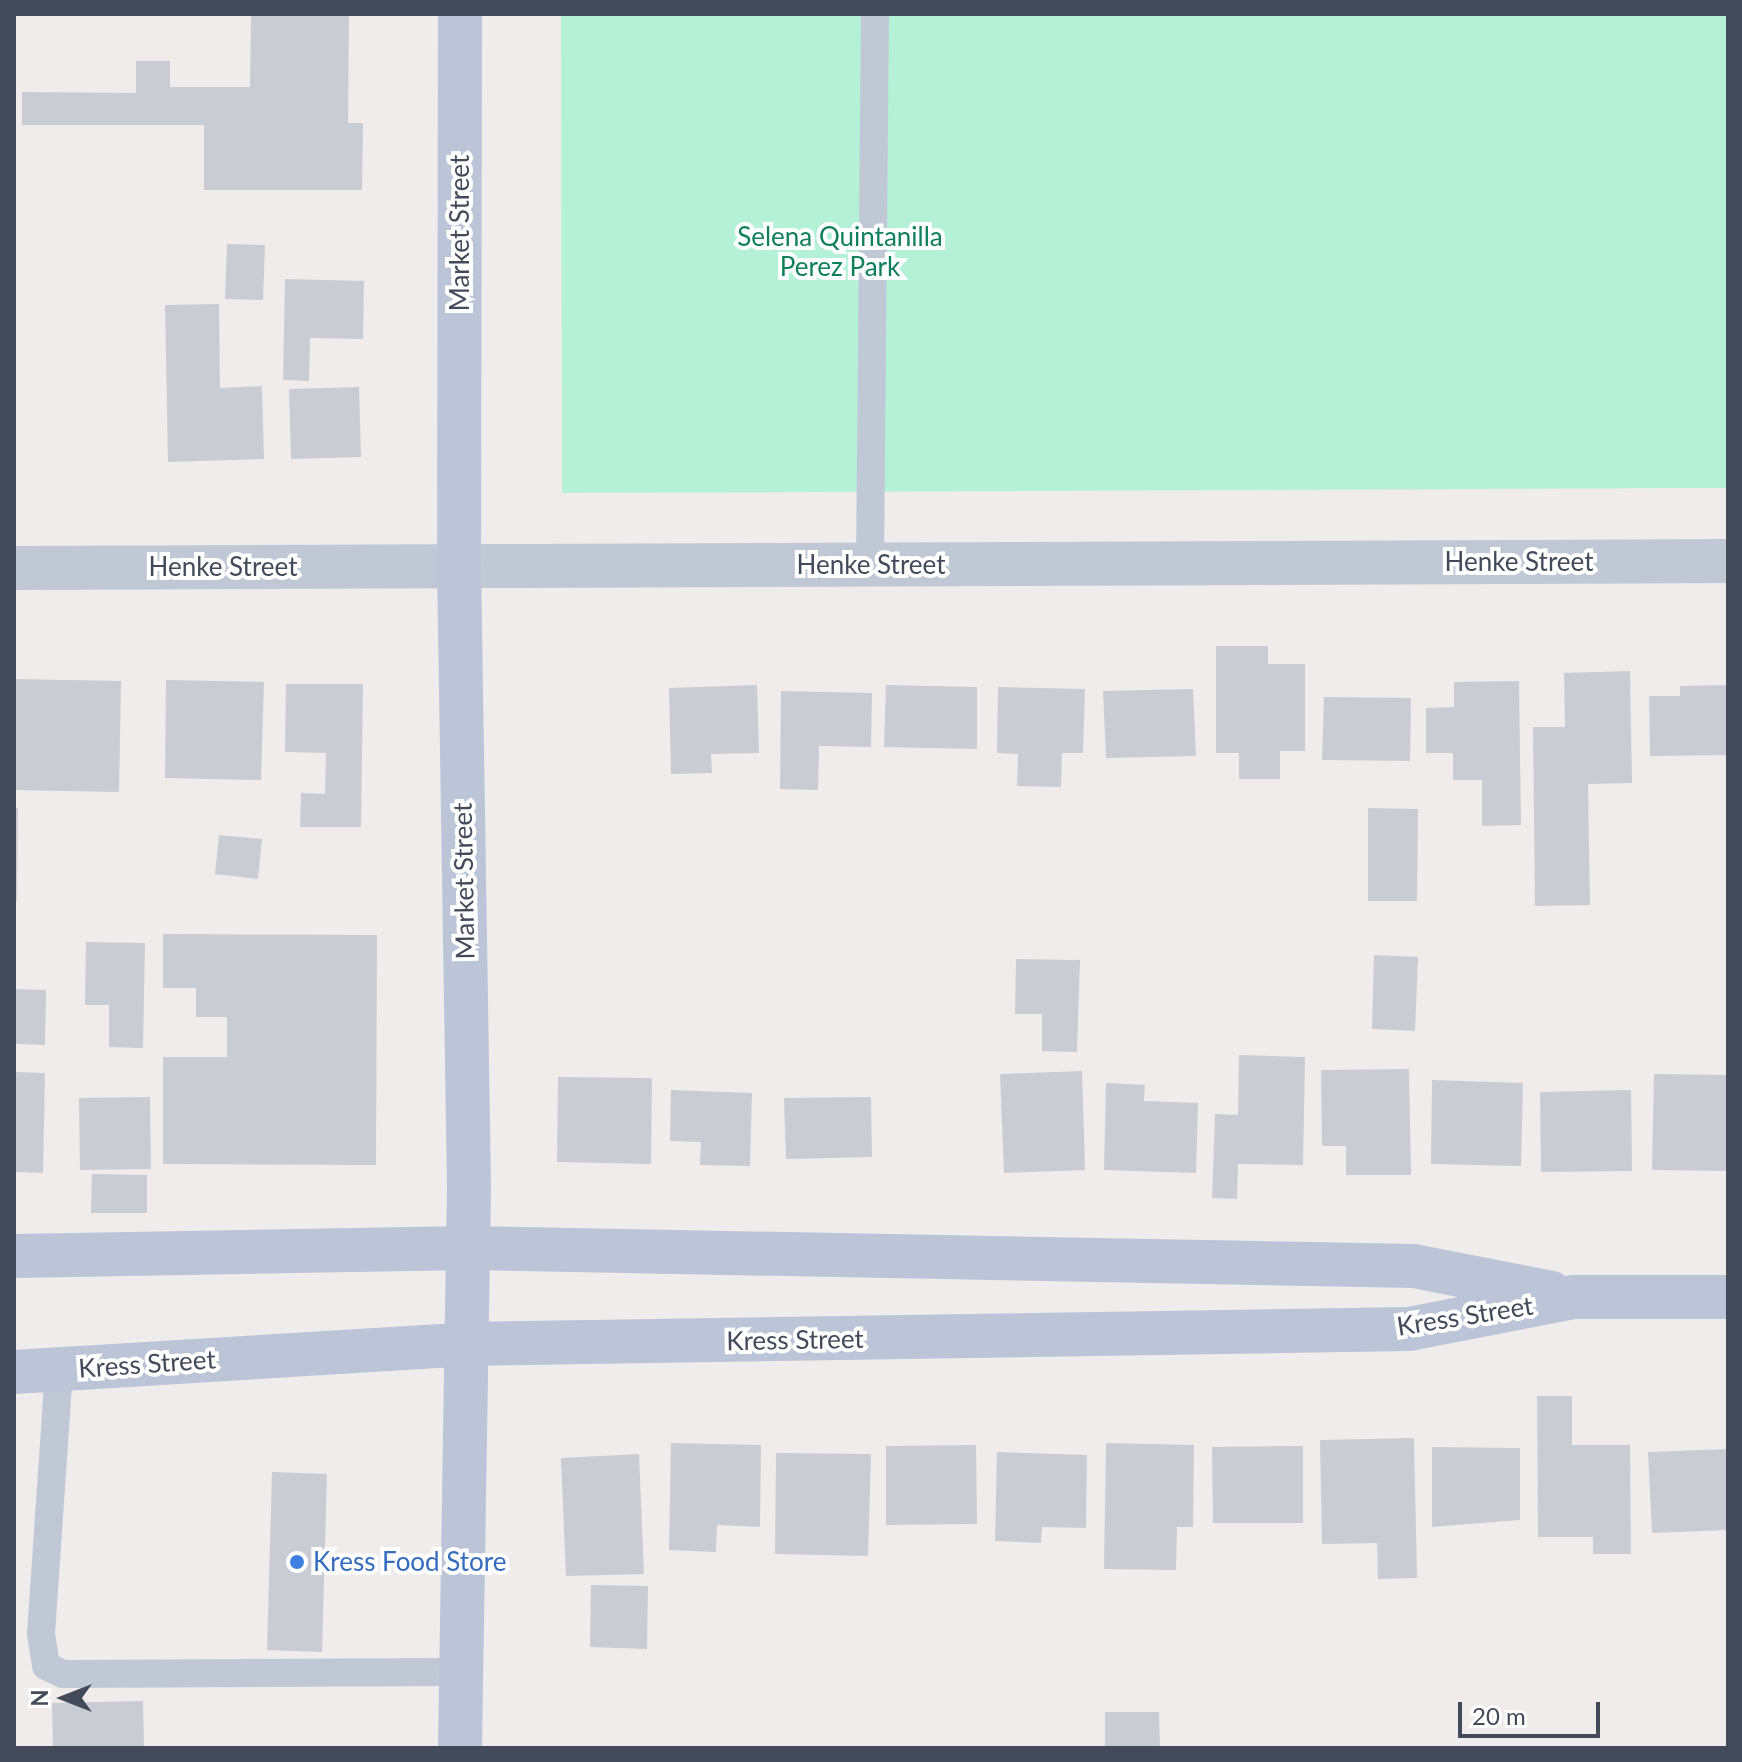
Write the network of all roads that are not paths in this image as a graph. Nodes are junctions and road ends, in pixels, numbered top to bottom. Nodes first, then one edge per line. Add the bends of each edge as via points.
1 (460, 14) edge
2 (875, 14) edge
3 (1728, 561) edge
4 (459, 565) junction
5 (870, 565) junction
6 (14, 568) edge
7 (468, 1248) junction
8 (14, 1256) edge
9 (1573, 1297) junction
10 (1728, 1297) edge
11 (466, 1344) junction
12 (59, 1370) junction
13 (14, 1372) edge
14 (459, 1672) junction
15 (460, 1748) edge

1 - 4 street, Market Street
2 - 5 lane
3 - 5 street, Henke Street
4 - 5 street, Henke Street
4 - 6 street, Henke Street
4 - 7 street, Market Street
7 - 8 street, Kress Street
7 - 9 street, Kress Street via 1414,1266
7 - 11 street, Market Street
9 - 10 street, Kress Street
9 - 11 street, Kress Street via 1409,1329
11 - 12 street, Kress Street
11 - 14 street, Market Street
12 - 13 street, Kress Street
12 - 14 lane via 41,1634 46,1666 63,1674
14 - 15 street, Market Street

